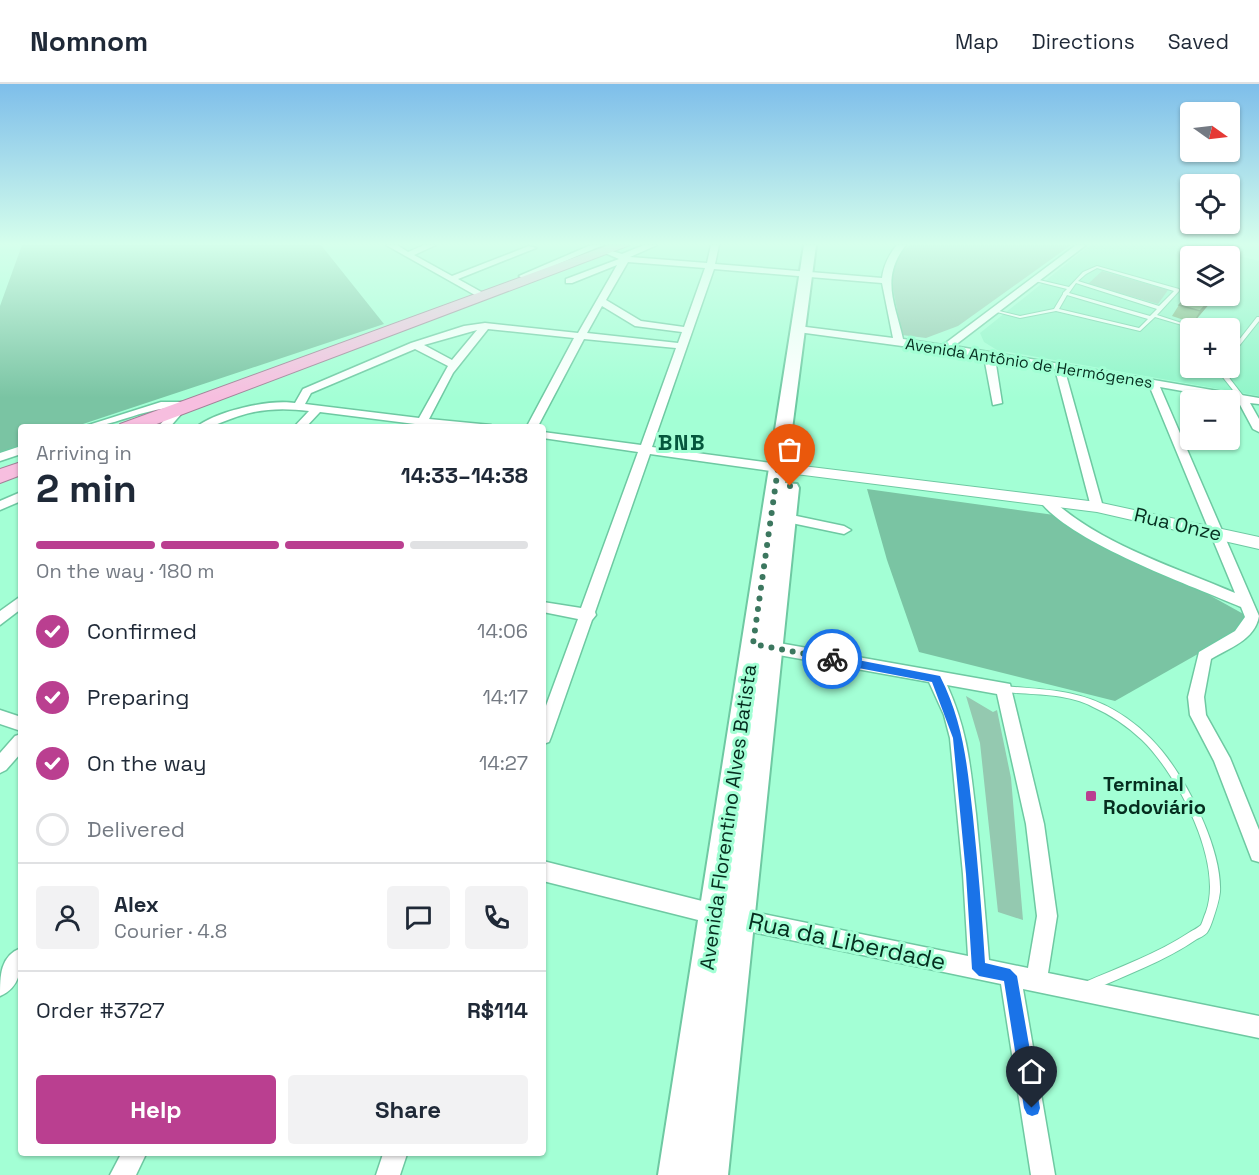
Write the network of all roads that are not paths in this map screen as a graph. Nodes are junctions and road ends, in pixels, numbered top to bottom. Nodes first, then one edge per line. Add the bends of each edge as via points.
1 (482, 296) edge
2 (603, 296) edge
3 (696, 296) edge
4 (808, 296) edge
5 (888, 296) edge
6 (1015, 296) edge
7 (1064, 296) edge
8 (1083, 296) edge
9 (1121, 296) edge
10 (1172, 296) edge
11 (601, 301) junction
12 (1161, 308) junction
13 (1056, 309) junction
14 (995, 311) junction
15 (1152, 317) junction
16 (1259, 318) edge
17 (1180, 324) edge
18 (485, 326) junction
19 (680, 330) junction
20 (804, 330) junction
21 (580, 335) junction
22 (898, 341) junction
23 (1240, 342) edge
24 (416, 345) junction
25 (681, 346) junction
26 (946, 347) junction
27 (989, 354) junction
28 (454, 365) junction
29 (1059, 366) junction
30 (1226, 378) edge
31 (1153, 383) junction
32 (1242, 398) junction
33 (1259, 401) edge
34 (997, 403) dead end
35 (300, 404) junction
36 (184, 405) junction
37 (433, 405) junction
38 (318, 408) junction
39 (97, 424) edge
40 (137, 424) edge
41 (166, 424) edge
42 (212, 424) edge
43 (302, 424) edge
44 (421, 424) edge
45 (459, 424) edge
46 (533, 424) edge
47 (1259, 429) edge
48 (546, 435) edge
49 (18, 451) edge
50 (644, 451) junction
51 (0, 457) edge
52 (18, 469) edge
53 (785, 469) junction
54 (0, 476) edge
55 (18, 498) edge
56 (1045, 500) junction
57 (1096, 507) junction
58 (0, 508) edge
59 (787, 518) junction
60 (844, 530) dead end
61 (1215, 533) junction
62 (1259, 543) edge
63 (18, 604) edge
64 (1247, 604) junction
65 (546, 608) edge
66 (589, 615) junction
67 (0, 619) edge
68 (762, 646) junction
69 (936, 679) junction
70 (1004, 689) junction
71 (0, 717) edge
72 (18, 723) edge
73 (546, 729) edge
74 (18, 744) edge
75 (0, 765) edge
76 (1259, 854) edge
77 (546, 873) edge
78 (714, 914) junction
79 (740, 918) junction
80 (18, 962) edge
81 (979, 969) junction
82 (1010, 976) junction
83 (1036, 982) junction
84 (0, 985) edge
85 (1079, 990) junction
86 (1259, 1027) edge
87 (133, 1156) edge
88 (394, 1156) edge
89 (122, 1175) edge
90 (388, 1175) edge
91 (677, 1175) edge
92 (709, 1175) edge
93 (1043, 1175) edge

1 - 36 highway
2 - 11 street
3 - 19 street
4 - 20 main road, Avenida Florentino Alves Batista
5 - 22 street
6 - 14 street
7 - 13 lane
8 - 15 lane
9 - 12 lane
10 - 12 lane
11 - 19 street via 638,324
11 - 21 street
12 - 15 lane
13 - 14 lane via 1020,317
13 - 15 lane via 1134,330 1143,329
14 - 26 street
15 - 17 lane
16 - 23 lane
18 - 21 street
18 - 24 street
18 - 28 street
19 - 25 street
20 - 22 street, Avenida Antônio de Hermógenes
20 - 53 main road, Avenida Florentino Alves Batista
21 - 25 street
21 - 46 street
22 - 26 street, Avenida Antônio de Hermógenes
24 - 28 street
24 - 35 street via 308,390
25 - 50 street
26 - 27 street, Avenida Antônio de Hermógenes
27 - 29 street, Avenida Antônio de Hermógenes
27 - 34 street
28 - 37 street
29 - 31 street, Avenida Antônio de Hermógenes
29 - 57 street
30 - 32 lane
31 - 32 street, Avenida Antônio de Hermógenes
31 - 61 street
32 - 33 street, Avenida Antônio de Hermógenes
32 - 47 street
35 - 38 street
35 - 42 street via 261,407
36 - 39 street via 161,405
36 - 40 highway
36 - 41 street
37 - 44 street
37 - 45 street
38 - 43 street
38 - 44 street
48 - 50 street
49 - 51 street
50 - 53 street
50 - 66 street
52 - 54 highway
53 - 56 street, Rua Onze
53 - 59 main road, Avenida Florentino Alves Batista
53 - 68 main road, Avenida Florentino Alves Batista
55 - 58 street
56 - 57 street, Rua Onze
56 - 64 street via 1068,520
57 - 61 street, Rua Onze
59 - 60 street
59 - 68 main road, Avenida Florentino Alves Batista
61 - 62 street, Rua Onze
61 - 64 street
63 - 67 street
64 - 76 street via 1252,623 1241,635 1203,657 1196,697 1198,715 1221,758
65 - 66 street
66 - 73 street
68 - 69 street
68 - 78 main road, Avenida Florentino Alves Batista
68 - 79 main road, Avenida Florentino Alves Batista
69 - 70 street
69 - 81 street via 958,738
70 - 83 street via 1035,824 1047,916
70 - 85 lane via 1091,702 1136,728 1183,786 1212,862 1215,895 1204,929 1178,946
71 - 72 street
74 - 75 street
77 - 78 street, Rua da Liberdade
78 - 79 street, Rua da Liberdade
78 - 91 main road, Avenida Florentino Alves Batista
79 - 81 street, Rua da Liberdade
79 - 92 main road, Avenida Florentino Alves Batista
80 - 84 street
81 - 82 street, Rua da Liberdade
82 - 83 street, Rua da Liberdade
82 - 93 street
83 - 85 street, Rua da Liberdade
85 - 86 street, Rua da Liberdade
87 - 89 street
88 - 90 street

